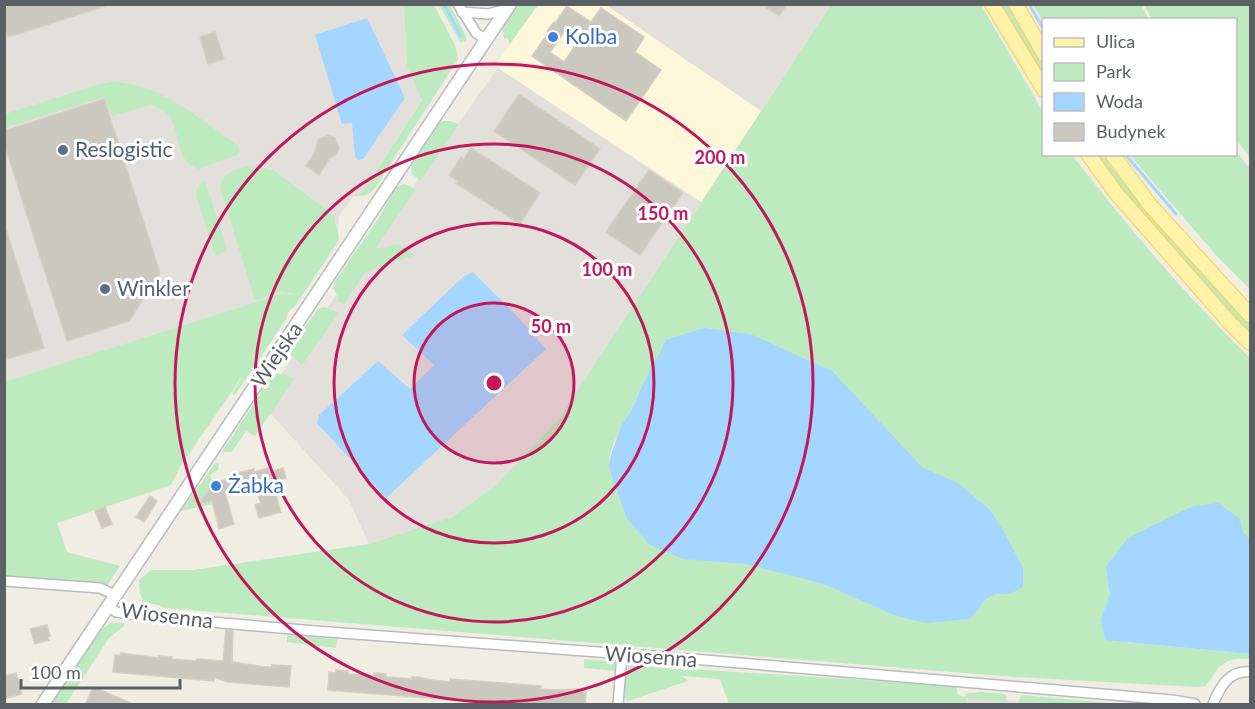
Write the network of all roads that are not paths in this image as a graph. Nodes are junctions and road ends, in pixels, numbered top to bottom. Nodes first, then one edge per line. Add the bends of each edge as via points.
1 (992, 4) edge
2 (1016, 4) edge
3 (509, 7) edge
4 (460, 8) edge
5 (487, 40) junction
6 (1042, 50) edge
7 (1042, 87) edge
8 (1089, 156) edge
9 (1113, 156) edge
10 (1251, 315) edge
11 (1251, 343) edge
12 (4, 581) edge
13 (115, 595) junction
14 (108, 606) junction
15 (622, 655) junction
16 (1251, 672) edge
17 (43, 705) edge
18 (618, 705) edge
19 (1195, 705) edge
20 (1213, 705) edge

1 - 7 main road
2 - 6 main road
3 - 4 street via 488,14
3 - 5 street, Wiejska
4 - 5 street via 476,33
5 - 13 street, Wiejska
8 - 11 main road via 1116,193
9 - 10 main road via 1150,205
12 - 13 street via 100,588
13 - 14 street, Wiejska
14 - 15 street, Wiosenna via 116,612 154,617
14 - 17 street, Wiejska
15 - 18 street
15 - 19 street, Wiosenna
16 - 20 street via 1234,674 1226,680

